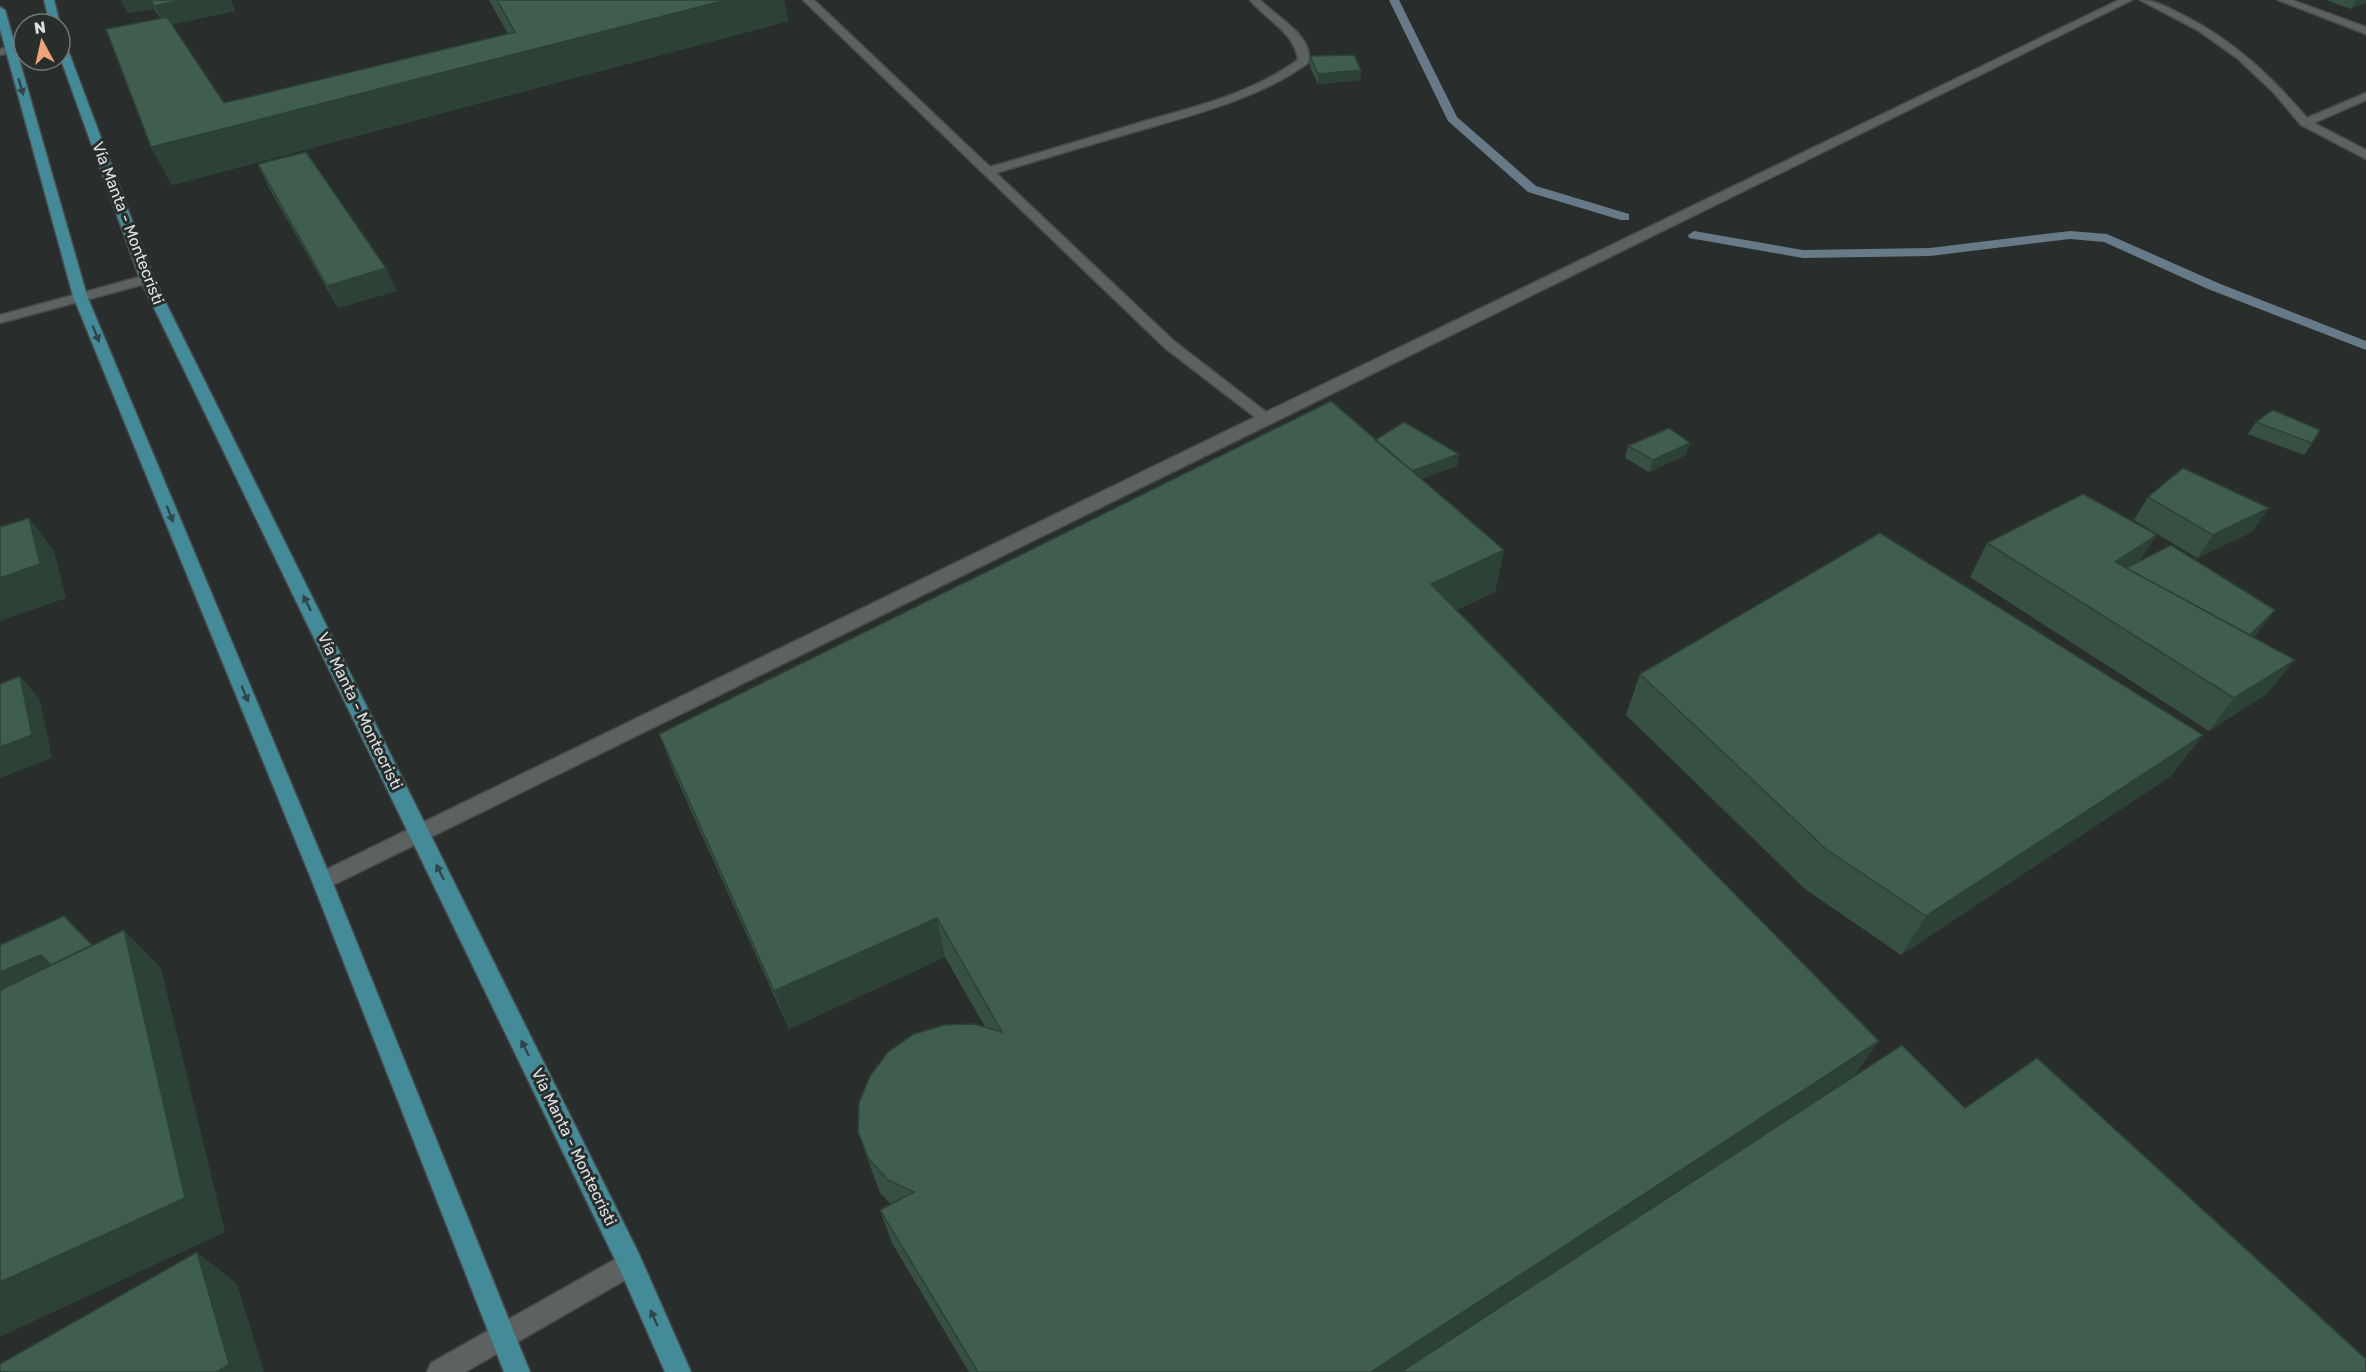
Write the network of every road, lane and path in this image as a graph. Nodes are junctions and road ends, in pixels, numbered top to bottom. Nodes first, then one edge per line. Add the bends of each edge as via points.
1 (808, 0) edge
2 (1255, 0) edge
3 (2127, 0) edge
4 (2145, 0) edge
5 (2283, 0) edge
6 (0, 10) edge
7 (2366, 31) edge
8 (11, 50) edge
9 (71, 72) edge
10 (2366, 96) edge
11 (2305, 123) junction
12 (2366, 155) edge
13 (989, 171) junction
14 (147, 279) junction
15 (80, 296) junction
16 (0, 319) edge
17 (1265, 418) junction
18 (421, 833) junction
19 (322, 881) junction
20 (630, 1263) junction
21 (503, 1337) junction
22 (440, 1372) edge
23 (517, 1372) edge
24 (678, 1372) edge

1 - 13 street
2 - 13 street via 1304,51 1304,61 1275,81 1202,108
3 - 17 street
4 - 11 street via 2203,28 2241,56
5 - 7 street
6 - 8 main road
8 -> 15 main road
9 - 14 main road, Vía Manta - Montecristi
10 - 11 street
11 - 12 street
13 - 17 street via 1170,345
14 - 15 street
18 -> 14 main road, Vía Manta - Montecristi
15 - 16 street
15 -> 19 main road
17 - 18 street
18 - 19 street
20 -> 18 main road, Vía Manta - Montecristi
19 - 21 main road
20 - 21 street
24 -> 20 main road, Vía Manta - Montecristi
21 - 22 street
21 - 23 main road

